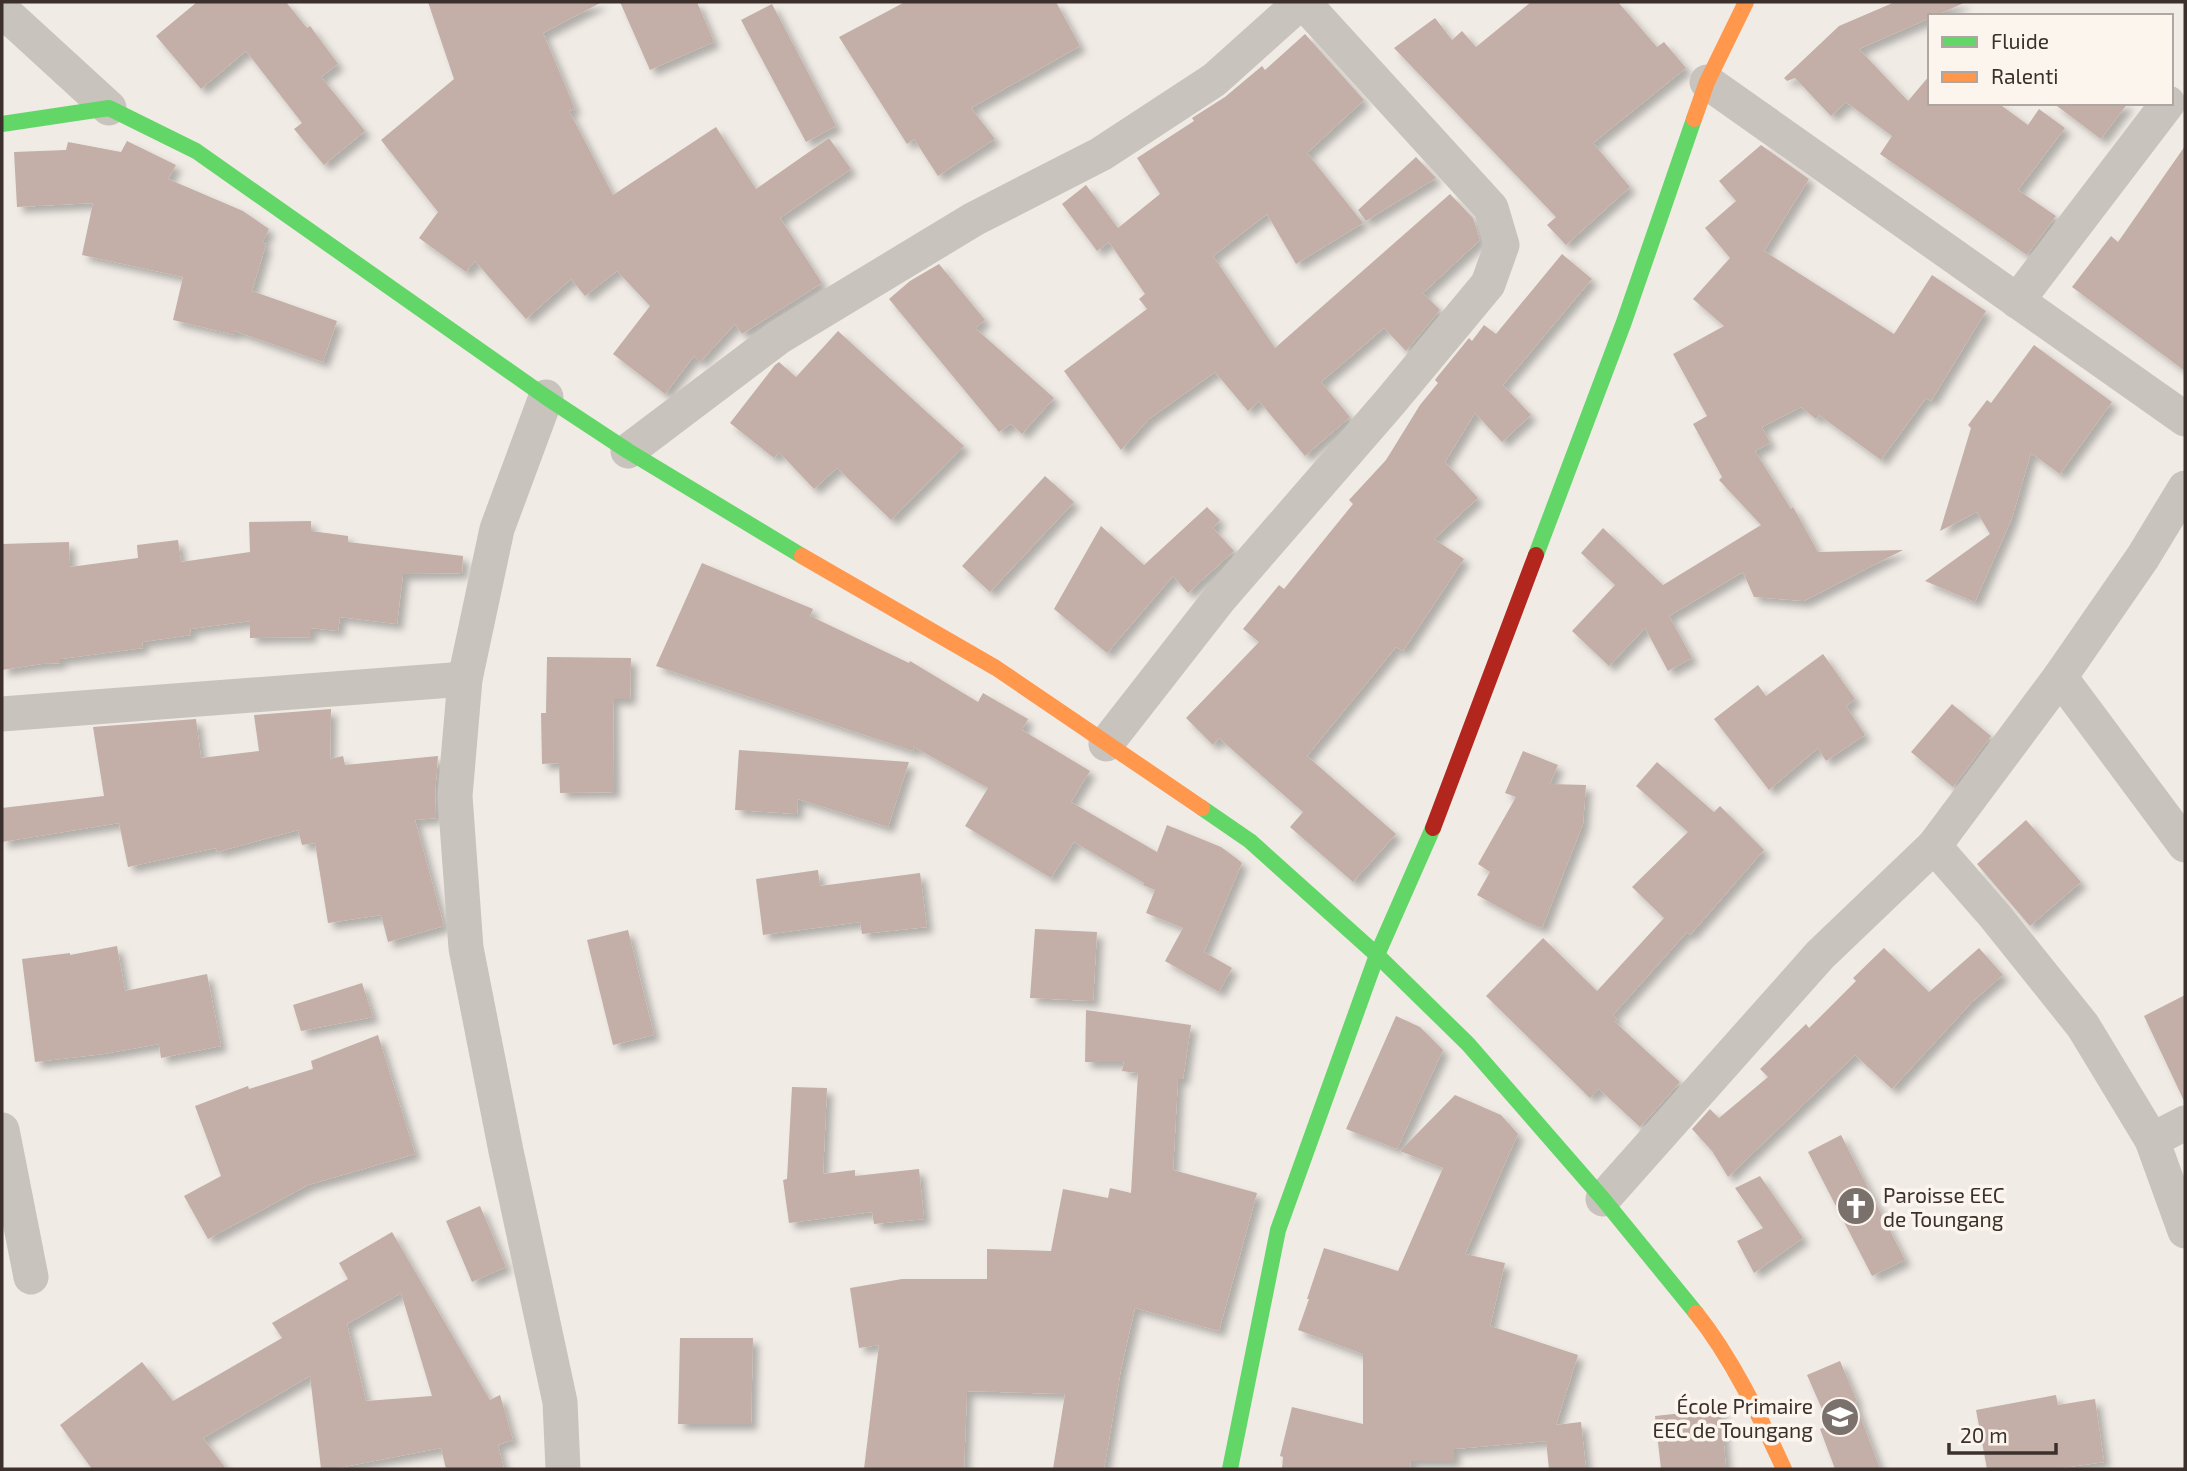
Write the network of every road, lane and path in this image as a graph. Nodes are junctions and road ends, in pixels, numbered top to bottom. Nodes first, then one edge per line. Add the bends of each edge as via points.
1 (1302, 2) edge
2 (1746, 2) edge
3 (2, 10) edge
4 (2185, 81) edge
5 (1706, 82) junction
6 (2173, 97) edge
7 (2167, 105) edge
8 (109, 108) junction
9 (2, 124) edge
10 (2017, 301) junction
11 (546, 397) junction
12 (2185, 419) edge
13 (628, 451) junction
14 (2185, 488) edge
15 (2060, 677) junction
16 (465, 679) junction
17 (2, 713) edge
18 (1106, 744) junction
19 (2185, 845) edge
20 (1934, 846) junction
21 (1377, 954) junction
22 (2185, 1123) edge
23 (2, 1130) edge
24 (2152, 1140) junction
25 (1603, 1199) junction
26 (2185, 1231) edge
27 (31, 1277) dead end
28 (563, 1469) edge
29 (1230, 1469) edge
30 (1784, 1469) edge

1 - 13 street via 1214,79 1101,154 974,219 779,337
1 - 18 street via 1491,208 1502,245 1488,284 1220,598
2 - 5 street
3 - 8 street
4 - 6 street
5 - 10 street
5 - 21 street via 1625,322 1430,835
7 - 10 street
8 - 9 street
8 - 11 street via 196,151
10 - 12 street
11 - 13 street
11 - 16 street via 497,529
13 - 18 street via 996,668
14 - 15 street
15 - 19 street
15 - 20 street
16 - 17 street
16 - 28 street via 455,796 466,948 560,1402
18 - 21 street via 1250,841
20 - 24 street via 2083,1026
20 - 25 street via 1820,955
21 - 25 street via 1468,1044
21 - 29 street via 1278,1230
22 - 24 street
23 - 27 street
24 - 26 street
25 - 30 street via 1710,1331

